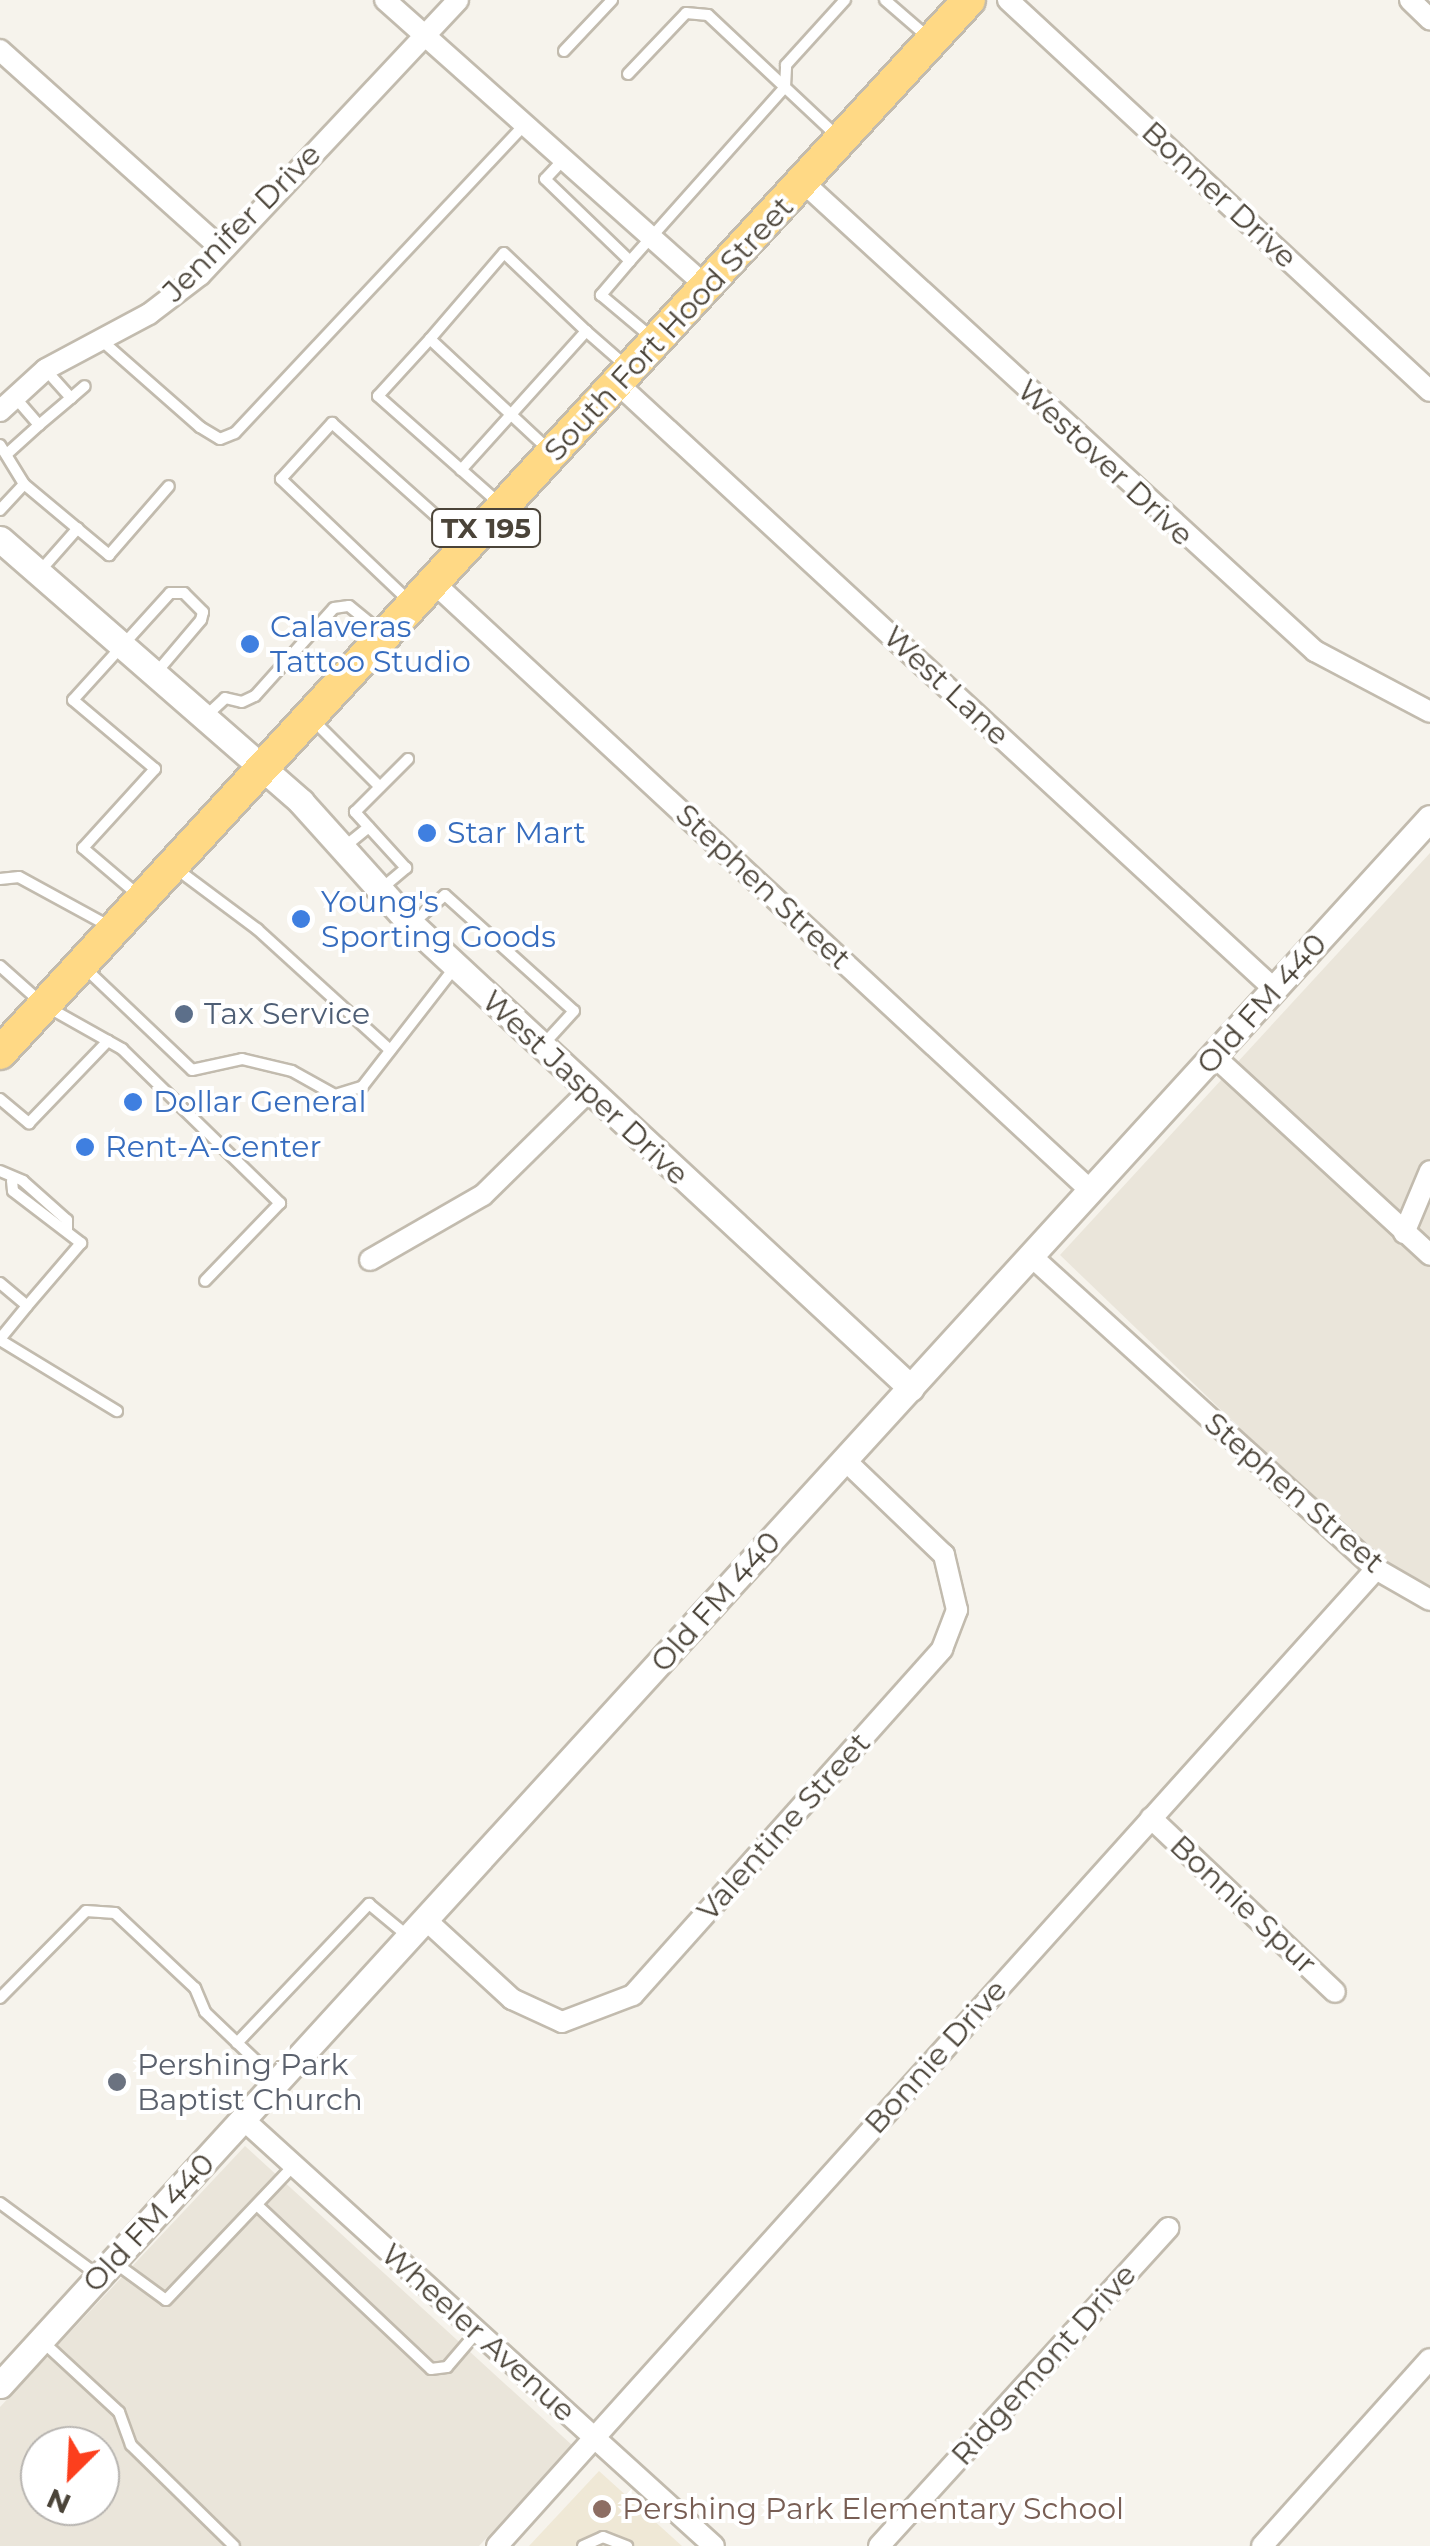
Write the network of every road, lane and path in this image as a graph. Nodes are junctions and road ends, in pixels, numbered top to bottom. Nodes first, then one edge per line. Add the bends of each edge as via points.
1 (385, 0) edge
2 (458, 0) edge
3 (612, 0) edge
4 (845, 0) edge
5 (886, 0) edge
6 (969, 0) edge
7 (1008, 0) edge
8 (1410, 0) edge
9 (1430, 19) edge
10 (426, 36) junction
11 (932, 41) junction
12 (0, 50) edge
13 (564, 51) dead end
14 (628, 74) dead end
15 (784, 87) junction
16 (524, 125) junction
17 (842, 140) junction
18 (563, 160) junction
19 (804, 183) junction
20 (652, 239) junction
21 (221, 248) junction
22 (630, 262) junction
23 (707, 287) junction
24 (586, 331) junction
25 (98, 337) junction
26 (430, 340) junction
27 (656, 342) junction
28 (46, 369) junction
29 (625, 377) junction
30 (84, 386) dead end
31 (1430, 391) edge
32 (71, 398) junction
33 (7, 404) edge
34 (510, 414) junction
35 (39, 425) junction
36 (4, 449) edge
37 (554, 454) junction
38 (461, 470) junction
39 (24, 484) junction
40 (170, 486) dead end
41 (504, 508) junction
42 (0, 510) edge
43 (78, 528) junction
44 (0, 539) edge
45 (469, 545) junction
46 (39, 572) junction
47 (424, 594) junction
48 (385, 636) junction
49 (122, 644) junction
50 (156, 673) junction
51 (1430, 712) edge
52 (205, 717) junction
53 (311, 717) junction
54 (408, 759) dead end
55 (264, 768) junction
56 (380, 787) junction
57 (1430, 818) edge
58 (368, 827) junction
59 (343, 848) junction
60 (173, 866) junction
61 (0, 879) edge
62 (379, 890) junction
63 (142, 899) junction
64 (411, 924) junction
65 (114, 929) junction
66 (82, 965) junction
67 (0, 966) edge
68 (456, 966) junction
69 (1274, 989) junction
70 (44, 1005) junction
71 (108, 1041) junction
72 (541, 1047) junction
73 (390, 1050) junction
74 (0, 1052) edge
75 (1216, 1056) junction
76 (588, 1091) junction
77 (0, 1099) edge
78 (1430, 1170) edge
79 (0, 1171) edge
80 (1091, 1191) junction
81 (1404, 1233) junction
82 (1430, 1255) edge
83 (1031, 1256) junction
84 (370, 1260) dead end
85 (0, 1282) edge
86 (204, 1282) dead end
87 (27, 1306) junction
88 (0, 1339) edge
89 (911, 1388) junction
90 (117, 1410) dead end
91 (845, 1460) junction
92 (1376, 1569) junction
93 (1430, 1600) edge
94 (1151, 1818) junction
95 (418, 1929) junction
96 (1336, 1992) dead end
97 (0, 1998) edge
98 (238, 2043) junction
99 (278, 2082) junction
100 (244, 2120) junction
101 (294, 2165) junction
102 (0, 2202) edge
103 (256, 2205) junction
104 (1168, 2228) dead end
105 (107, 2269) junction
106 (477, 2332) junction
107 (42, 2340) junction
108 (1430, 2359) edge
109 (0, 2385) edge
110 (593, 2438) junction
111 (234, 2546) edge
112 (497, 2546) edge
113 (584, 2546) edge
114 (628, 2546) edge
115 (714, 2546) edge
116 (879, 2546) edge
117 (1262, 2546) edge

1 - 10 street
2 - 10 street, Jennifer Drive
3 - 13 lane
4 - 15 lane via 786,64
5 - 11 lane
6 - 11 highway, South Fort Hood Street / TX 195
7 - 31 street, Bonner Drive
8 - 9 street
10 - 16 street
10 - 21 street, Jennifer Drive
11 - 17 highway, South Fort Hood Street / TX 195
12 - 21 street
14 - 15 lane via 686,13 708,15
15 - 17 lane
15 - 20 lane
16 - 18 street
16 - 25 lane via 235,433 220,438 200,427
17 - 19 highway, South Fort Hood Street / TX 195
18 - 20 street
18 - 22 lane via 545,178
19 - 23 highway, South Fort Hood Street / TX 195
19 - 51 street, Westover Drive via 1315,651
20 - 22 lane
20 - 23 street
21 - 25 street, Jennifer Drive via 172,298
22 - 27 lane via 601,295
23 - 27 highway, South Fort Hood Street / TX 195
24 - 26 lane via 504,253
24 - 29 lane
24 - 34 lane
25 - 28 street, Jennifer Drive
26 - 34 lane
26 - 38 lane via 378,396
27 - 29 highway, South Fort Hood Street / TX 195
28 - 32 lane
28 - 33 street, Jennifer Drive
29 - 37 highway, South Fort Hood Street / TX 195
29 - 69 street, West Lane
30 - 32 lane
32 - 35 lane
33 - 35 lane
34 - 37 lane
34 - 38 lane
35 - 36 lane
36 - 39 lane
37 - 41 highway, South Fort Hood Street / TX 195
38 - 41 lane
39 - 42 lane
39 - 43 lane
40 - 43 lane via 110,555
41 - 45 highway, South Fort Hood Street / TX 195
43 - 46 lane
44 - 46 street, West Jasper Drive
45 - 47 highway, South Fort Hood Street / TX 195
45 - 47 lane via 332,424 281,480
46 - 49 street, West Jasper Drive
47 - 48 highway, South Fort Hood Street / TX 195
47 - 80 street, Stephen Street
48 - 52 lane via 349,606 334,608 255,696 242,702 225,698
48 - 53 highway, South Fort Hood Street / TX 195
49 - 50 street, West Jasper Drive
49 - 50 lane via 170,593 184,592 203,612
49 - 63 lane via 73,700 154,769 82,848
50 - 52 street, West Jasper Drive
52 - 55 street, West Jasper Drive
53 - 55 highway, South Fort Hood Street / TX 195
53 - 56 lane
54 - 56 lane
55 - 59 street, West Jasper Drive
55 - 60 highway, South Fort Hood Street / TX 195
56 - 58 lane via 355,812
57 - 69 street, Old FM 440
58 - 59 lane
58 - 62 lane via 406,868
59 - 62 street, West Jasper Drive
60 - 63 highway, South Fort Hood Street / TX 195
60 - 73 lane via 258,929
61 - 65 lane via 19,877
62 - 64 street, West Jasper Drive
63 - 65 highway, South Fort Hood Street / TX 195
64 - 68 street, West Jasper Drive
64 - 72 lane via 445,895 574,1011
65 - 66 highway, South Fort Hood Street / TX 195
66 - 70 highway, South Fort Hood Street / TX 195
66 - 73 lane via 192,1070 242,1059 292,1071 335,1095 362,1087
67 - 70 lane
68 - 72 street, West Jasper Drive
68 - 73 lane
69 - 75 street, Old FM 440
70 - 71 lane
70 - 74 highway, South Fort Hood Street / TX 195
71 - 77 lane via 29,1123
71 - 86 lane via 280,1202
72 - 76 street, West Jasper Drive
75 - 80 street, Old FM 440
75 - 81 street
76 - 84 street via 483,1195
76 - 89 street, West Jasper Drive
78 - 81 street
79 - 87 lane via 13,1191 81,1243
80 - 83 street, Old FM 440
81 - 82 street
83 - 89 street, Old FM 440
83 - 92 street, Stephen Street
85 - 87 lane
87 - 88 lane
88 - 90 lane
89 - 91 street, Old FM 440
91 - 95 street, Old FM 440
91 - 95 street, Valentine Street via 944,1555 957,1610 942,1650 633,1995 562,2022 512,1999
92 - 93 street, Stephen Street
92 - 94 street, Bonnie Drive
94 - 96 street, Bonnie Spur
94 - 110 street, Bonnie Drive
95 - 98 lane via 369,1904
95 - 99 street, Old FM 440
97 - 98 lane via 86,1911 114,1913 195,1988 204,2012
98 - 99 lane
99 - 100 street, Old FM 440
100 - 101 street, Wheeler Avenue
100 - 105 street, Old FM 440
101 - 103 lane
101 - 106 street, Wheeler Avenue
102 - 105 lane
103 - 105 lane via 166,2300
103 - 106 lane via 431,2369 447,2368
104 - 116 street, Ridgemont Drive
105 - 107 street, Old FM 440
106 - 110 street, Wheeler Avenue
107 - 109 street, Old FM 440
107 - 111 lane via 119,2412 131,2446
108 - 117 street
110 - 112 street, Bonnie Drive
110 - 115 street, Wheeler Avenue
113 - 114 lane via 591,2538 612,2537

